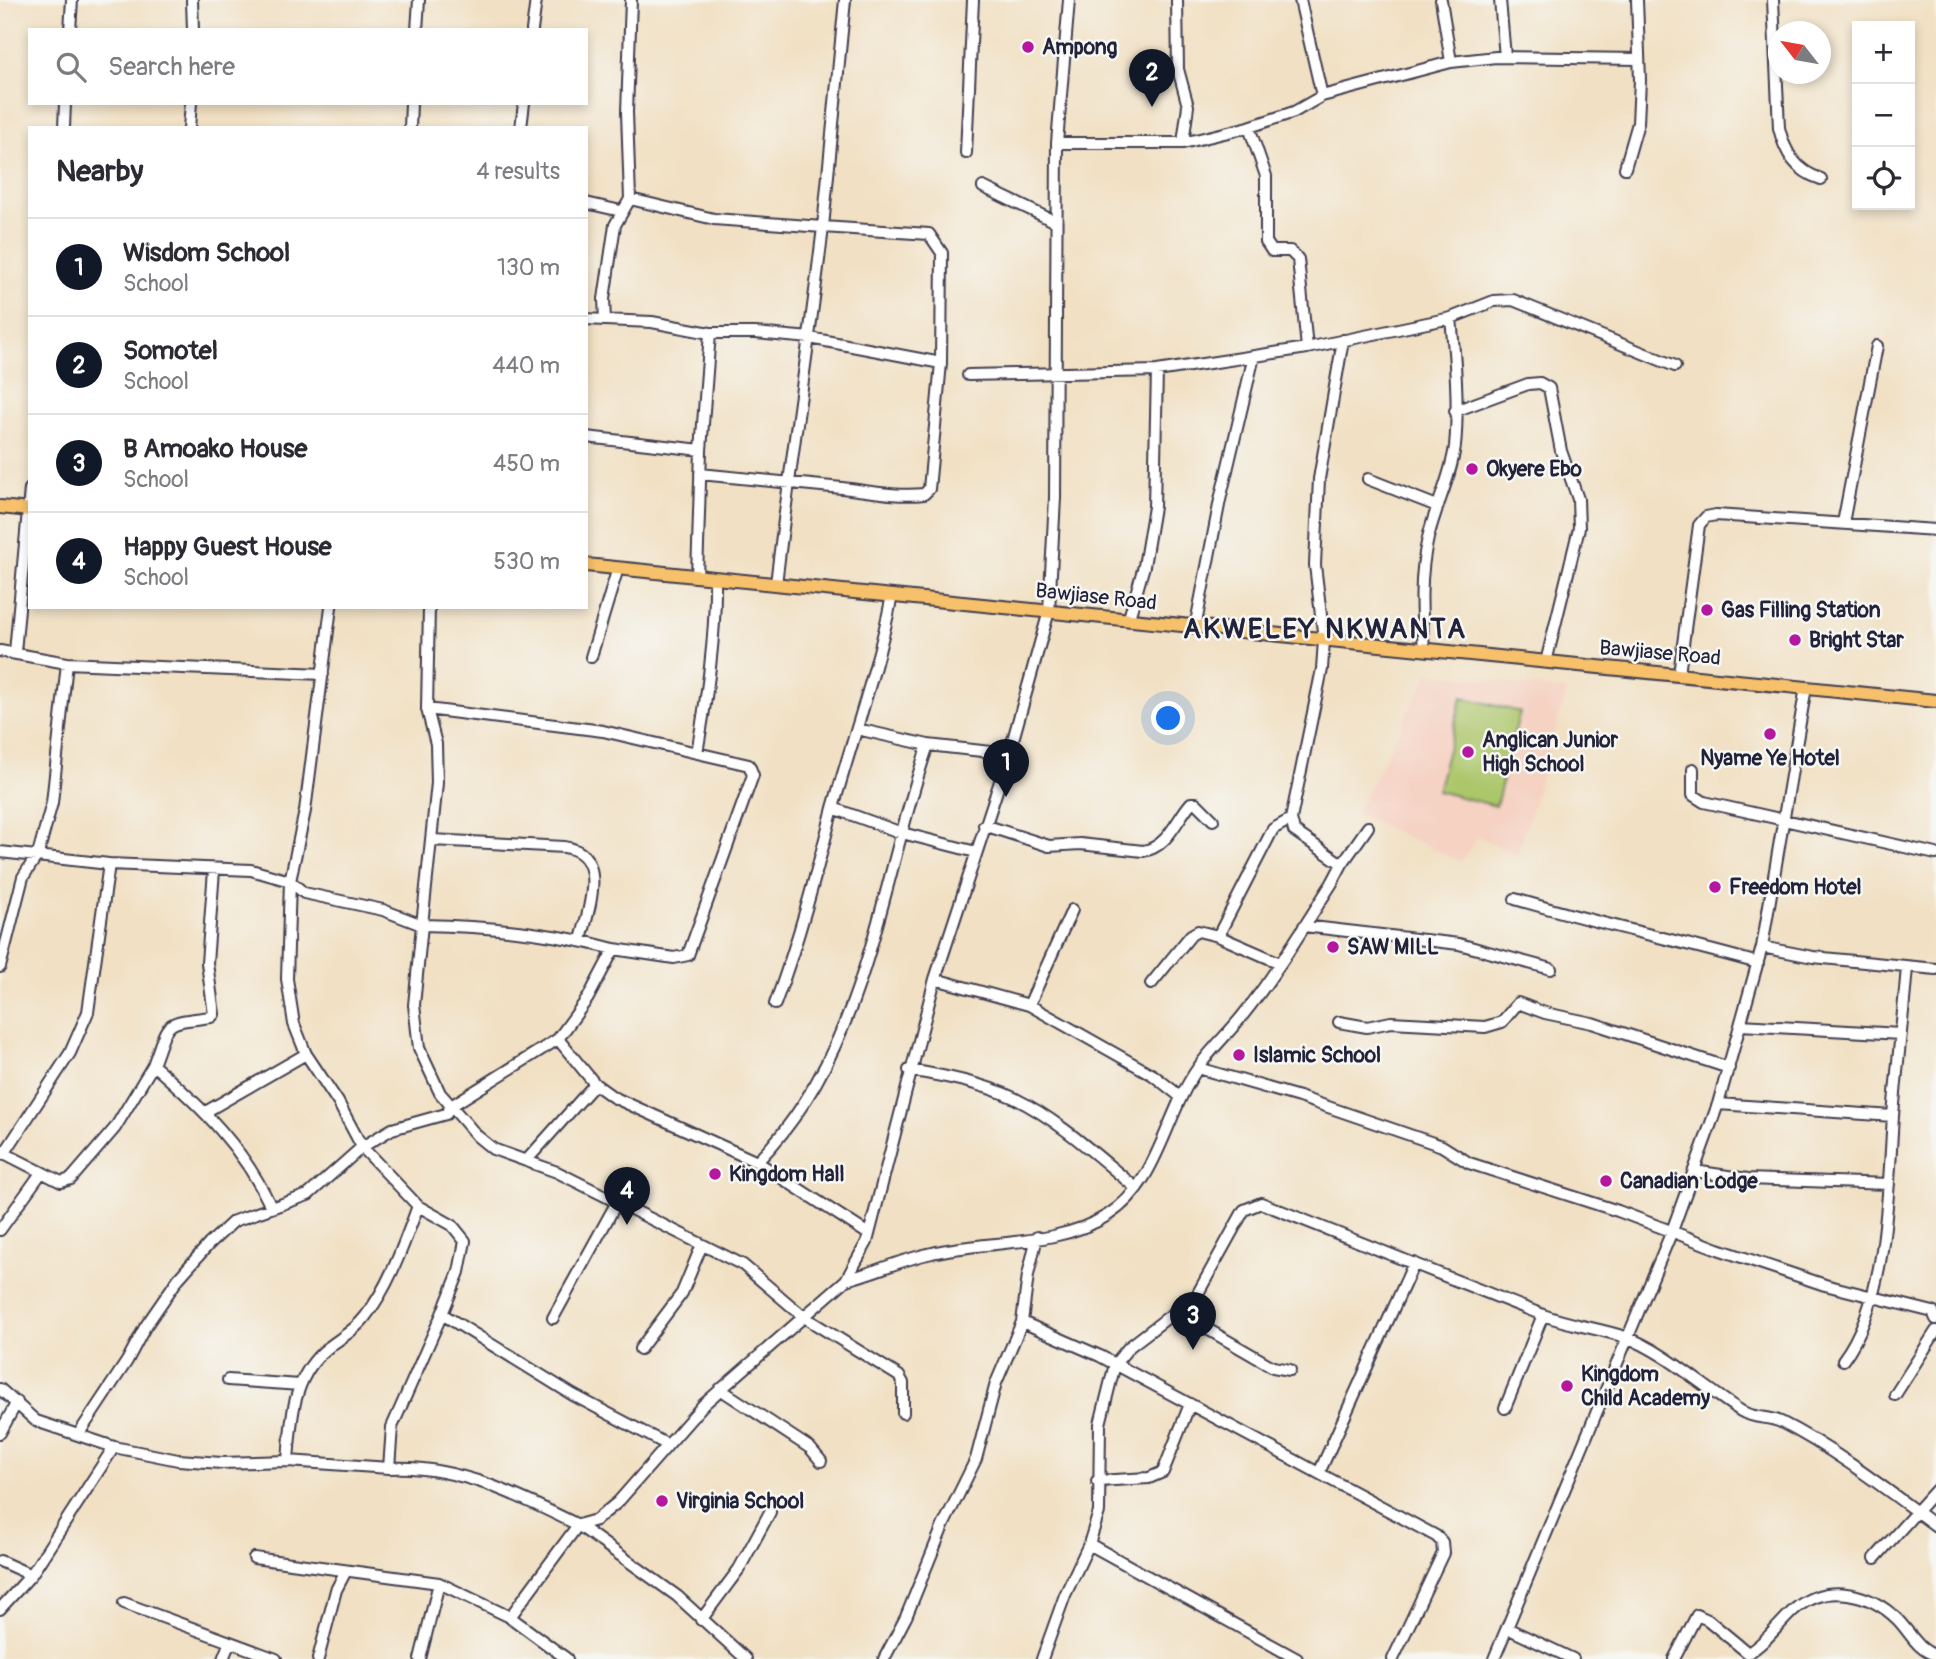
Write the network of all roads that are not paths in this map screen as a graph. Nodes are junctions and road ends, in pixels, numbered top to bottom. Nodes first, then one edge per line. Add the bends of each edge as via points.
1 (72, 0) edge
2 (192, 0) edge
3 (419, 0) edge
4 (536, 0) edge
5 (631, 0) edge
6 (845, 0) edge
7 (973, 0) edge
8 (1069, 0) edge
9 (1177, 0) edge
10 (1300, 0) edge
11 (1441, 0) edge
12 (1500, 0) edge
13 (1637, 0) edge
14 (1773, 0) edge
15 (70, 28) edge
16 (193, 28) edge
17 (417, 28) edge
18 (532, 28) edge
19 (1505, 57) junction
20 (1638, 59) junction
21 (1451, 62) junction
22 (1321, 96) junction
23 (65, 105) edge
24 (191, 105) edge
25 (411, 105) edge
26 (524, 105) edge
27 (64, 126) edge
28 (189, 126) edge
29 (410, 126) edge
30 (521, 126) edge
31 (1249, 127) junction
32 (1057, 143) junction
33 (1183, 143) junction
34 (966, 153) dead end
35 (1625, 167) dead end
36 (1821, 179) dead end
37 (983, 187) dead end
38 (630, 199) junction
39 (588, 204) edge
40 (621, 211) junction
41 (1056, 222) junction
42 (823, 226) junction
43 (1451, 318) junction
44 (588, 319) edge
45 (605, 320) junction
46 (710, 333) junction
47 (810, 338) junction
48 (1343, 340) junction
49 (1877, 346) dead end
50 (1307, 348) junction
51 (1254, 356) junction
52 (941, 363) junction
53 (1675, 366) dead end
54 (1157, 371) junction
55 (1054, 372) junction
56 (968, 375) dead end
57 (1455, 411) junction
58 (588, 437) edge
59 (701, 450) junction
60 (700, 474) junction
61 (1368, 479) dead end
62 (788, 483) junction
63 (1437, 506) junction
64 (0, 507) edge
65 (28, 510) edge
66 (28, 520) edge
67 (1843, 523) junction
68 (1936, 530) edge
69 (588, 565) edge
70 (618, 568) junction
71 (697, 577) junction
72 (715, 578) junction
73 (776, 584) junction
74 (892, 595) junction
75 (331, 609) edge
76 (429, 609) edge
77 (1049, 611) junction
78 (1129, 618) junction
79 (1195, 628) junction
80 (1324, 640) junction
81 (1424, 649) junction
82 (0, 651) edge
83 (15, 652) junction
84 (591, 657) dead end
85 (1546, 662) junction
86 (67, 663) junction
87 (323, 674) junction
88 (1679, 674) junction
89 (1806, 687) junction
90 (1936, 701) edge
91 (427, 709) junction
92 (858, 729) junction
93 (928, 745) junction
94 (697, 753) junction
95 (1009, 754) junction
96 (1693, 769) dead end
97 (833, 808) junction
98 (1291, 819) junction
99 (1213, 820) dead end
100 (1783, 821) junction
101 (984, 825) junction
102 (1368, 827) dead end
103 (902, 833) junction
104 (432, 840) junction
105 (0, 852) edge
106 (976, 852) junction
107 (38, 854) junction
108 (1936, 854) edge
109 (110, 863) junction
110 (1342, 864) junction
111 (214, 870) junction
112 (290, 881) junction
113 (1515, 899) dead end
114 (1072, 910) dead end
115 (422, 925) junction
116 (1304, 926) junction
117 (1218, 936) junction
118 (581, 940) junction
119 (1762, 947) junction
120 (614, 949) junction
121 (1280, 963) junction
122 (1758, 963) junction
123 (0, 967) edge
124 (1907, 967) junction
125 (1936, 969) edge
126 (1551, 970) dead end
127 (935, 979) junction
128 (1151, 984) dead end
129 (775, 1004) dead end
130 (1029, 1005) junction
131 (1339, 1022) dead end
132 (1741, 1025) junction
133 (1901, 1034) junction
134 (558, 1039) junction
135 (306, 1054) junction
136 (153, 1065) junction
137 (1198, 1068) junction
138 (1729, 1068) junction
139 (909, 1070) junction
140 (595, 1084) junction
141 (1181, 1097) junction
142 (1718, 1104) junction
143 (451, 1107) junction
144 (207, 1111) junction
145 (1893, 1116) junction
146 (362, 1147) junction
147 (2, 1152) edge
148 (526, 1161) junction
149 (757, 1162) junction
150 (1694, 1171) junction
151 (41, 1173) junction
152 (1889, 1184) junction
153 (1136, 1188) junction
154 (617, 1202) junction
155 (418, 1206) junction
156 (271, 1207) junction
157 (0, 1230) edge
158 (1672, 1231) junction
159 (867, 1233) junction
160 (1037, 1237) junction
161 (701, 1247) junction
162 (1414, 1263) junction
163 (846, 1280) junction
164 (1873, 1297) junction
165 (1936, 1300) edge
166 (1176, 1311) junction
167 (442, 1314) junction
168 (1543, 1315) junction
169 (1935, 1315) edge
170 (804, 1317) junction
171 (553, 1318) dead end
172 (1022, 1322) junction
173 (1936, 1331) edge
174 (1627, 1337) junction
175 (640, 1349) dead end
176 (1843, 1360) dead end
177 (1115, 1364) junction
178 (1290, 1370) dead end
179 (228, 1380) dead end
180 (300, 1385) junction
181 (0, 1389) edge
182 (720, 1389) junction
183 (1895, 1395) dead end
184 (17, 1402) junction
185 (1190, 1404) junction
186 (1505, 1408) dead end
187 (903, 1413) dead end
188 (0, 1433) edge
189 (78, 1435) junction
190 (666, 1444) junction
191 (114, 1447) junction
192 (288, 1461) junction
193 (821, 1461) dead end
194 (389, 1468) junction
195 (1318, 1473) junction
196 (1097, 1481) junction
197 (1936, 1490) edge
198 (1916, 1511) junction
199 (770, 1512) dead end
200 (578, 1525) junction
201 (1936, 1527) edge
202 (1088, 1544) junction
203 (254, 1558) dead end
204 (1875, 1558) dead end
205 (0, 1561) edge
206 (346, 1570) junction
207 (31, 1575) junction
208 (439, 1583) junction
209 (124, 1603) dead end
210 (0, 1609) edge
211 (510, 1617) junction
212 (701, 1620) junction
213 (1507, 1628) junction
214 (229, 1644) junction
215 (1936, 1655) edge
216 (1743, 1656) edge
217 (223, 1659) edge
218 (276, 1659) edge
219 (318, 1659) edge
220 (420, 1659) edge
221 (567, 1659) edge
222 (747, 1659) edge
223 (884, 1659) edge
224 (1042, 1659) edge
225 (1297, 1659) edge
226 (1393, 1659) edge
227 (1494, 1659) edge
228 (1573, 1659) edge
229 (1674, 1659) edge

1 - 15 street
2 - 16 street
3 - 17 street
4 - 18 street
5 - 38 street
6 - 42 street
7 - 34 street
8 - 32 street
9 - 33 street via 1178,69 1188,106
10 - 22 street
11 - 21 street
12 - 19 street
13 - 20 street
14 - 36 street via 1779,128 1794,163
19 - 20 street
19 - 21 street
20 - 35 street via 1638,123
21 - 22 street
22 - 31 street
23 - 27 street
24 - 28 street
25 - 29 street
26 - 30 street
31 - 33 street
31 - 50 street via 1266,176 1266,242 1272,251 1290,251 1298,259
32 - 33 street
32 - 41 street
37 - 41 street
38 - 40 street
38 - 42 street via 714,219
39 - 40 street
40 - 45 street via 608,261
41 - 55 street
42 - 47 street
42 - 52 street via 929,234 934,239 942,253
43 - 48 street
43 - 53 street via 1494,301 1513,300
43 - 57 street
44 - 45 street
45 - 46 street via 652,322
46 - 47 street
46 - 59 street
47 - 52 street
47 - 62 street
48 - 50 street
48 - 80 street via 1319,479 1315,565
49 - 67 street
50 - 51 street
51 - 54 street
51 - 79 street
52 - 62 street via 929,489 924,495
54 - 55 street
54 - 78 street via 1154,507
55 - 56 street
55 - 77 street via 1055,498
57 - 63 street via 1451,468
57 - 85 street via 1528,384 1549,388 1561,450 1578,499 1579,528
58 - 59 street
59 - 60 street
60 - 62 street
60 - 71 street
61 - 63 street
62 - 73 street
63 - 81 street via 1419,584
64 - 65 main road
66 - 83 street
67 - 68 street
67 - 88 street via 1716,515 1702,520
69 - 70 main road, Bawjiase Road
70 - 71 main road, Bawjiase Road
70 - 84 street
71 - 72 main road, Bawjiase Road
72 - 73 main road, Bawjiase Road
72 - 94 street via 715,616
73 - 74 main road, Bawjiase Road
74 - 77 main road, Bawjiase Road
74 - 92 street
75 - 87 street
76 - 91 street
77 - 78 main road, Bawjiase Road
77 - 95 street
78 - 79 main road, Bawjiase Road
79 - 80 main road, Bawjiase Road
80 - 81 main road, Bawjiase Road
80 - 98 street
81 - 85 main road, Bawjiase Road
82 - 83 street
83 - 86 street
85 - 88 main road, Bawjiase Road
86 - 87 street
86 - 107 street via 52,803
87 - 112 street via 305,811
88 - 89 main road, Bawjiase Road
89 - 90 main road, Bawjiase Road
89 - 100 street
91 - 94 street via 603,731
91 - 104 street via 436,744
92 - 93 street
92 - 97 street
93 - 95 street
93 - 103 street
94 - 120 street via 749,765 753,775 688,955 674,958
95 - 101 street
96 - 100 street via 1693,795 1698,798
97 - 103 street
97 - 129 street via 799,936
98 - 110 street via 1294,831
98 - 117 street via 1273,829
99 - 101 street via 1191,803 1163,841 1143,851 1080,844 1049,846
100 - 108 street
100 - 119 street
101 - 106 street
102 - 110 street
103 - 106 street
103 - 149 street via 882,913 832,1052 805,1102
104 - 115 street
104 - 118 street via 564,848 584,854 590,862 593,889
105 - 107 street
106 - 127 street
107 - 109 street
107 - 123 street via 23,877
109 - 111 street
109 - 147 street via 88,1012 70,1053
110 - 116 street
111 - 112 street via 251,870
111 - 136 street via 206,964 214,1014 173,1021
112 - 115 street via 304,893 383,910
112 - 135 street via 287,979 294,1024
113 - 122 street
114 - 130 street
115 - 118 street via 483,926
115 - 143 street via 414,1006 419,1048
116 - 121 street
116 - 126 street via 1460,944
117 - 121 street
117 - 128 street via 1198,931 1191,935
118 - 120 street
119 - 122 street
119 - 124 street
120 - 134 street
121 - 137 street
122 - 132 street
124 - 125 street
124 - 133 street
127 - 130 street
127 - 139 street
130 - 141 street via 1153,1075
131 - 138 street via 1367,1027 1391,1022 1485,1027 1502,1021 1518,1003
132 - 133 street
132 - 138 street
133 - 145 street
134 - 140 street
134 - 143 street
135 - 144 street
135 - 146 street
136 - 144 street
136 - 151 street via 114,1128 71,1179 61,1182
137 - 141 street
137 - 158 street via 1442,1146 1469,1163
138 - 142 street
139 - 153 street via 953,1078 1013,1098 1074,1137
139 - 159 street
140 - 148 street
140 - 149 street via 613,1097
141 - 153 street
142 - 145 street
142 - 150 street
143 - 146 street via 446,1114 392,1129
143 - 148 street via 484,1142
144 - 156 street via 253,1173
145 - 152 street
146 - 155 street
146 - 156 street via 308,1195
147 - 151 street
148 - 154 street
149 - 159 street
150 - 152 street via 1748,1179
150 - 158 street
151 - 157 street
152 - 164 street
153 - 160 street via 1107,1216
154 - 161 street
154 - 171 street
155 - 167 street via 452,1225 465,1241 459,1272
155 - 180 street via 398,1258 365,1317 324,1351
156 - 189 street via 234,1222 178,1279
158 - 164 street via 1813,1281
158 - 174 street
159 - 163 street via 859,1260
160 - 163 street via 931,1253
160 - 172 street
161 - 170 street via 743,1265
161 - 175 street via 682,1293
162 - 166 street via 1261,1203 1251,1205 1244,1210 1203,1287
162 - 168 street
162 - 195 street
163 - 170 street
164 - 169 street
164 - 176 street via 1862,1331
165 - 169 street
166 - 177 street via 1129,1347
166 - 178 street via 1273,1367
167 - 190 street via 573,1395
167 - 194 street via 393,1427
168 - 174 street
168 - 186 street
170 - 182 street
170 - 187 street via 899,1376
172 - 177 street
172 - 223 street via 996,1382 976,1459
173 - 183 street
174 - 198 street via 1747,1415 1780,1422
174 - 213 street
177 - 185 street
177 - 196 street via 1100,1424
179 - 180 street
180 - 192 street
181 - 184 street
182 - 190 street
182 - 193 street via 810,1448
184 - 188 street
184 - 189 street via 36,1421
185 - 195 street
185 - 196 street via 1163,1472 1149,1478
189 - 191 street
190 - 200 street via 618,1502 596,1520
191 - 192 street via 178,1460
191 - 207 street
192 - 194 street
194 - 200 street via 484,1483
195 - 226 street via 1442,1542 1438,1566
196 - 202 street via 1099,1512
197 - 198 street
198 - 201 street
198 - 204 street
199 - 212 street via 739,1569
200 - 211 street
200 - 212 street via 677,1596
202 - 224 street
202 - 225 street
203 - 206 street
205 - 207 street
206 - 208 street
206 - 219 street via 336,1590
207 - 210 street
208 - 211 street
208 - 220 street
209 - 214 street
211 - 221 street
212 - 222 street
213 - 227 street
213 - 228 street
214 - 217 street
214 - 218 street
215 - 216 street via 1927,1653 1875,1602 1857,1594 1837,1593 1811,1599 1797,1608
216 - 229 street via 1701,1614 1692,1621

